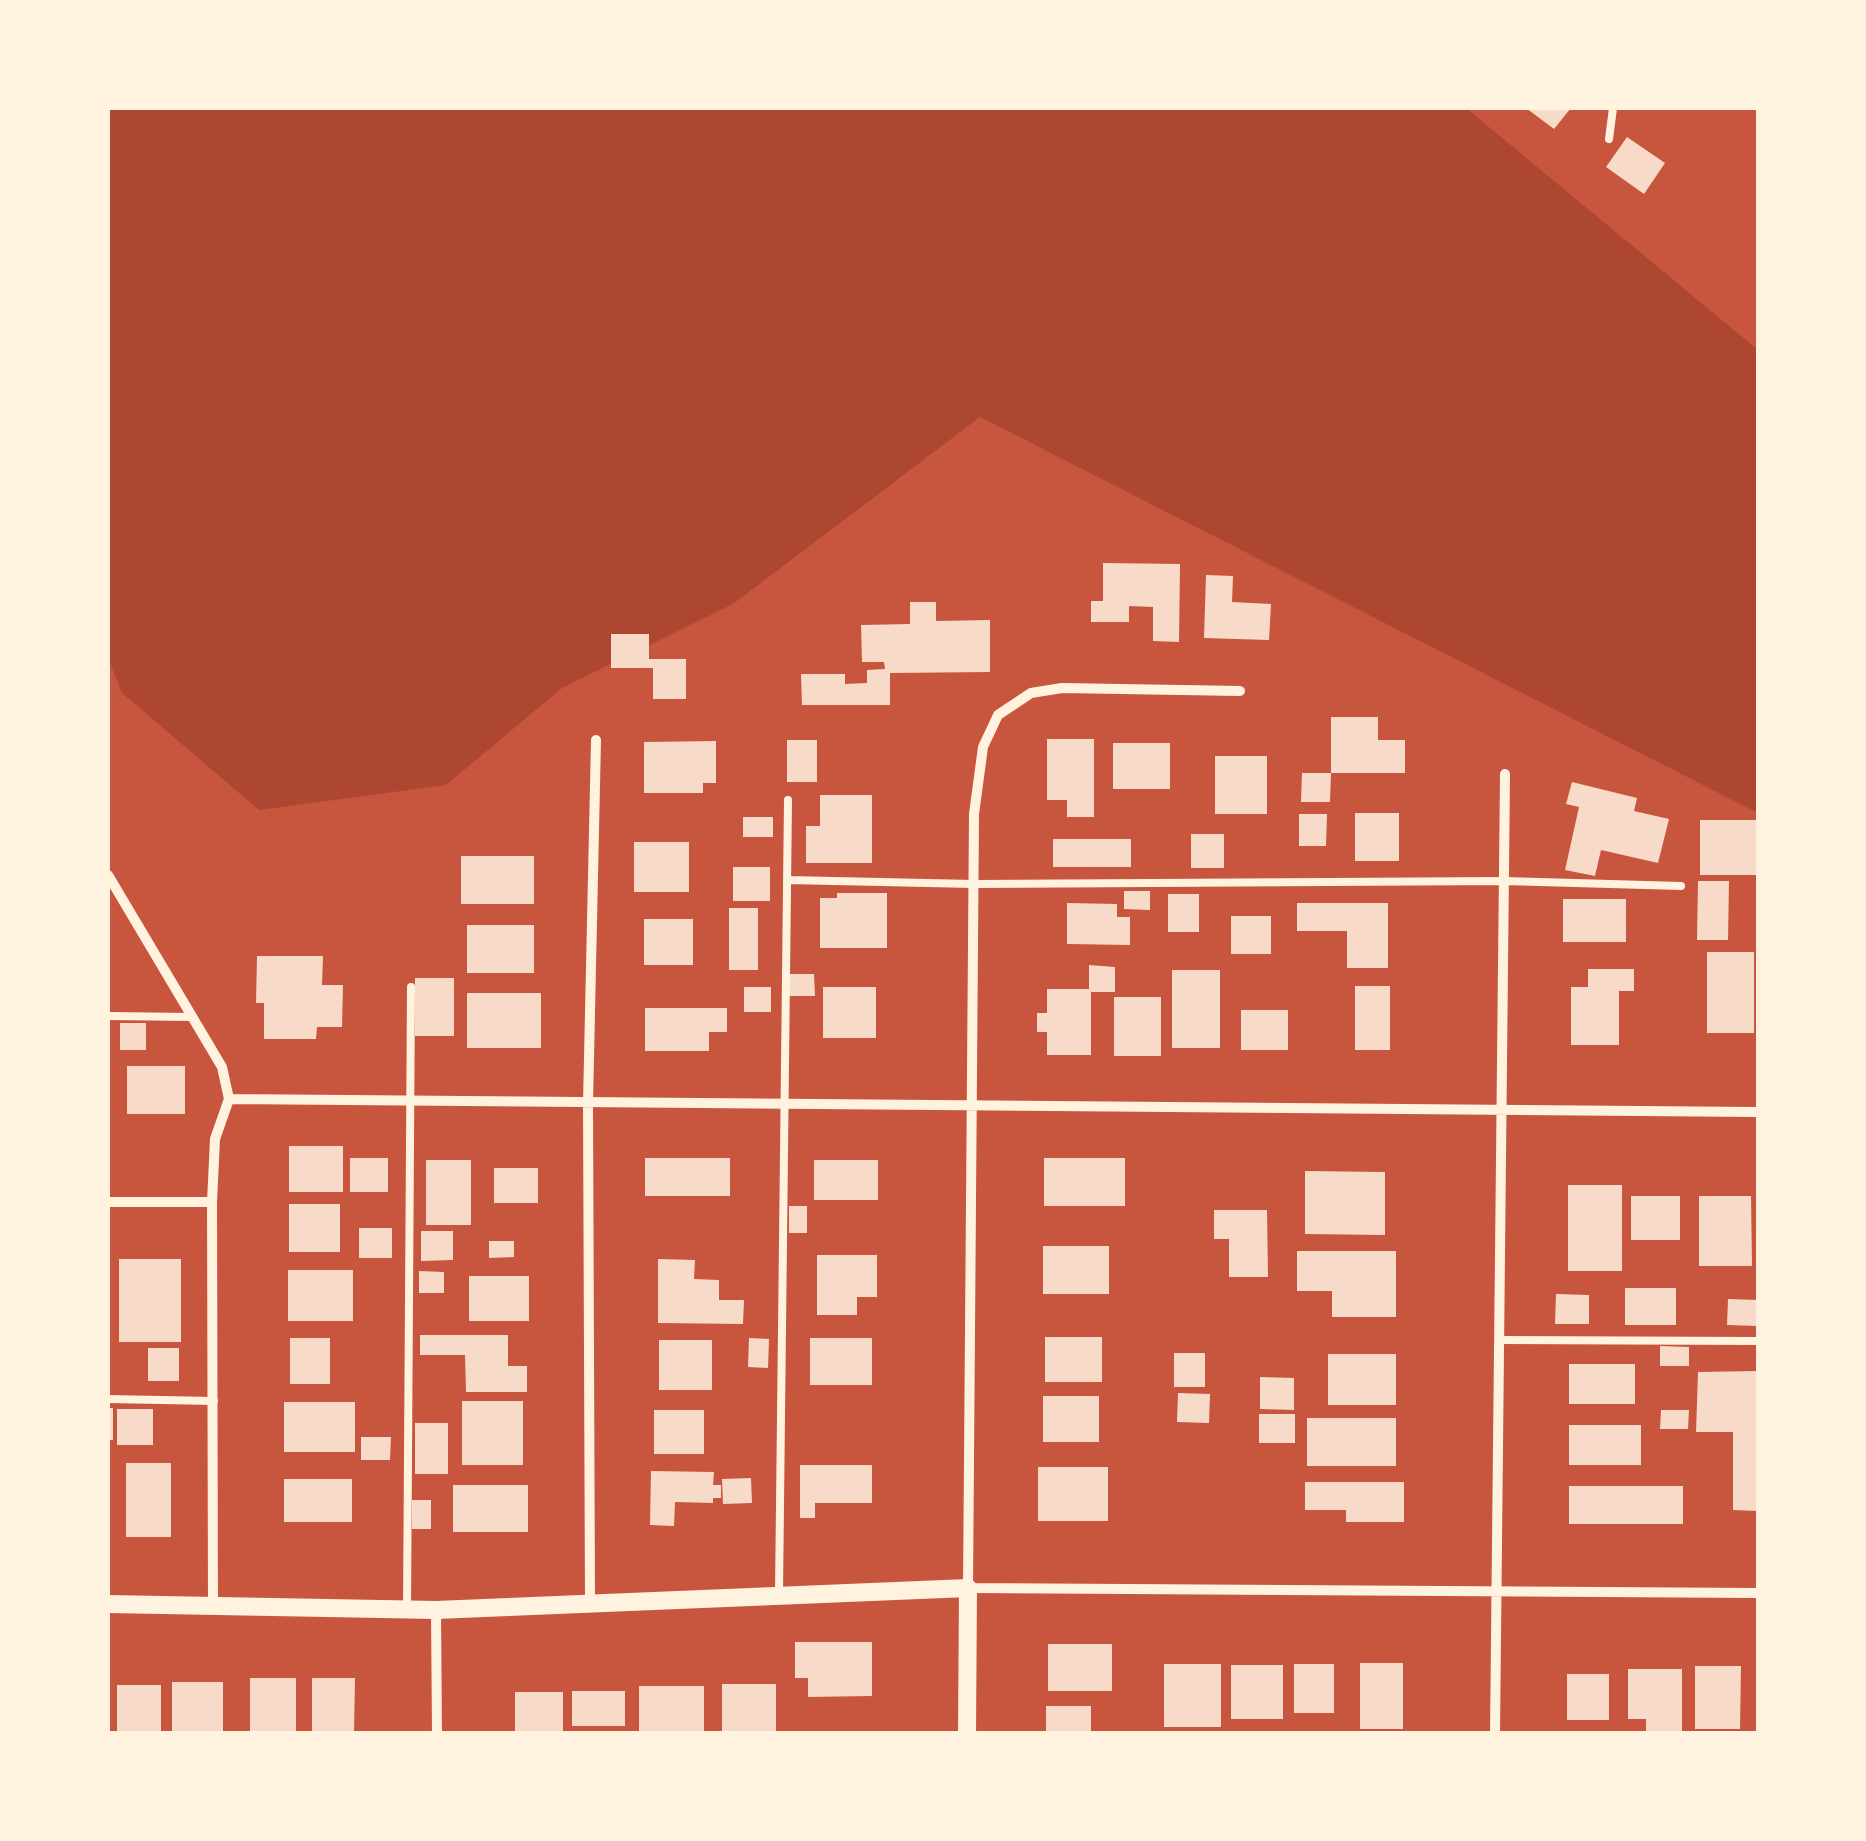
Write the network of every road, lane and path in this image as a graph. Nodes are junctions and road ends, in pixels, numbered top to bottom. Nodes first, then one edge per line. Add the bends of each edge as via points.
1 (1613, 108) edge
2 (1609, 139) dead end
3 (1240, 692) dead end
4 (596, 740) dead end
5 (1504, 774) dead end
6 (788, 800) dead end
7 (108, 876) edge
8 (787, 880) junction
9 (1504, 881) junction
10 (974, 884) junction
11 (1681, 886) dead end
12 (411, 987) dead end
13 (108, 1016) edge
14 (193, 1017) junction
15 (229, 1099) junction
16 (409, 1101) junction
17 (783, 1102) junction
18 (588, 1103) junction
19 (971, 1104) junction
20 (1501, 1109) junction
21 (1756, 1112) dead end
22 (108, 1202) edge
23 (212, 1202) junction
24 (1499, 1340) junction
25 (1758, 1340) edge
26 (108, 1399) edge
27 (214, 1401) junction
28 (968, 1588) junction
29 (1496, 1590) junction
30 (779, 1592) junction
31 (1758, 1593) edge
32 (590, 1602) junction
33 (108, 1604) edge
34 (213, 1606) junction
35 (407, 1610) junction
36 (436, 1610) junction
37 (437, 1734) edge
38 (968, 1734) edge
39 (1495, 1734) edge

1 - 2 lane
3 - 10 street via 1062,688 1032,693 998,715 980,762
4 - 18 street
5 - 9 street
6 - 8 lane
7 - 14 street
8 - 10 lane
8 - 17 lane
9 - 10 lane
9 - 11 lane
9 - 20 street
10 - 19 street
12 - 16 lane
13 - 14 lane
14 - 15 street via 222,1067
15 - 16 street
15 - 23 street via 216,1139
16 - 18 street
16 - 35 lane
17 - 18 street
17 - 19 street
17 - 30 lane
18 - 32 street
19 - 20 street
19 - 28 street
20 - 21 street
20 - 24 street
22 - 23 street
23 - 27 street
24 - 25 lane
24 - 29 street
26 - 27 lane
27 - 34 street
28 - 29 street
28 - 30 street
28 - 38 street
29 - 31 street
29 - 39 street
30 - 32 street
32 - 36 street
33 - 34 street
34 - 35 street
35 - 36 street
36 - 37 street

